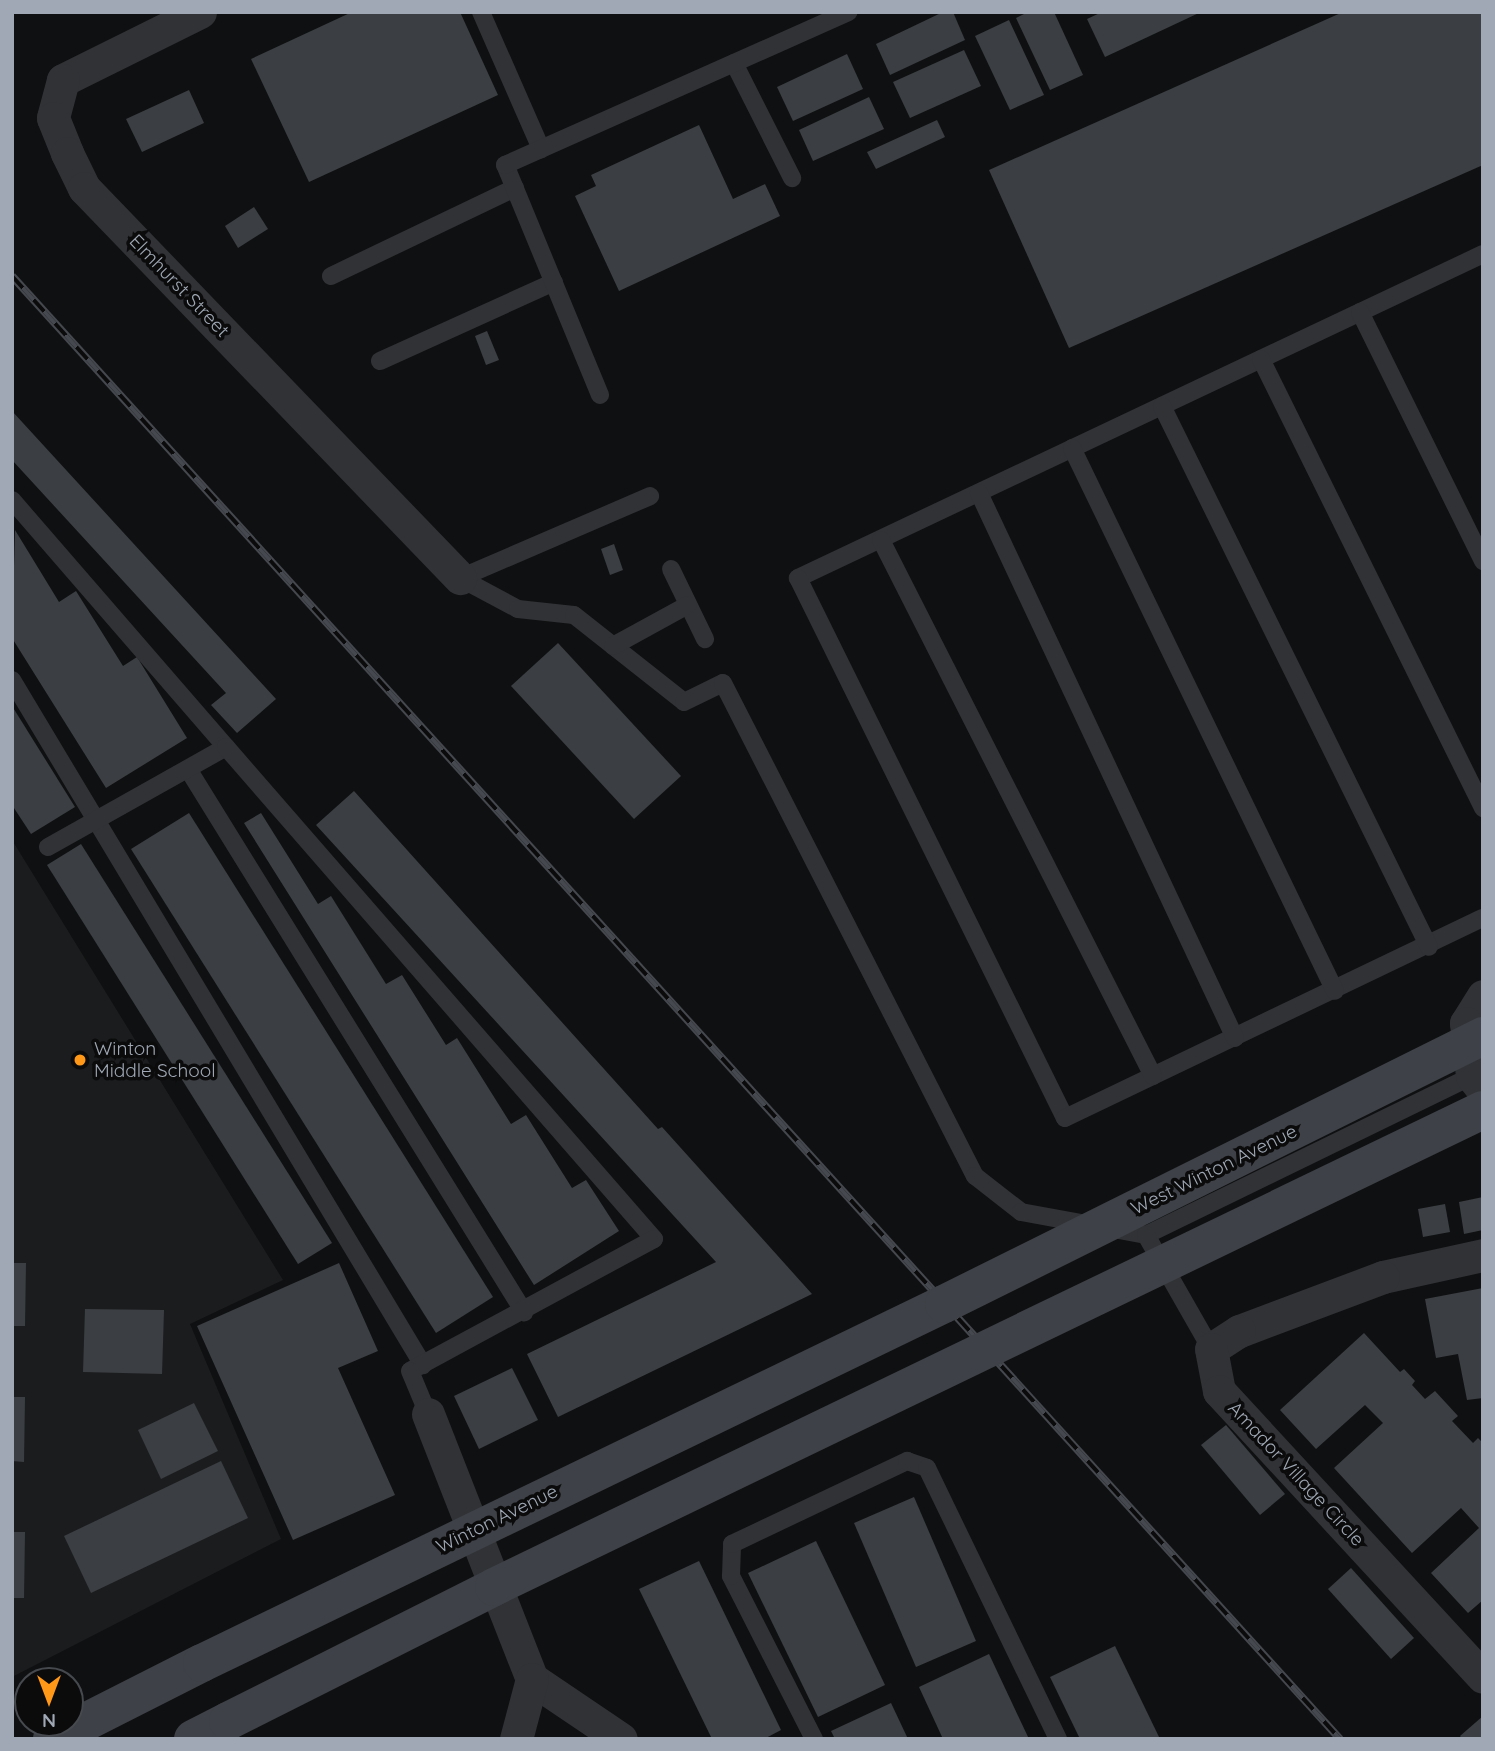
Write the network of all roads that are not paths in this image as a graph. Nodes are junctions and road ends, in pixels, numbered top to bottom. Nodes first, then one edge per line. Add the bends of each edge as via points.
1 (200, 12) edge
2 (848, 12) edge
3 (484, 13) edge
4 (734, 63) junction
5 (541, 149) junction
6 (792, 178) dead end
7 (515, 188) junction
8 (1483, 254) edge
9 (331, 276) dead end
10 (554, 282) junction
11 (1360, 312) junction
12 (1261, 359) junction
13 (380, 361) dead end
14 (600, 395) dead end
15 (1162, 406) junction
16 (1072, 448) junction
17 (979, 493) junction
18 (650, 496) dead end
19 (12, 500) edge
20 (881, 540) junction
21 (1483, 561) edge
22 (671, 569) dead end
23 (460, 578) junction
24 (688, 605) junction
25 (705, 639) dead end
26 (613, 646) junction
27 (12, 680) edge
28 (226, 747) junction
29 (188, 769) junction
30 (1483, 808) edge
31 (99, 819) junction
32 (48, 847) dead end
33 (1483, 918) edge
34 (1429, 947) junction
35 (1335, 991) junction
36 (1483, 996) edge
37 (1483, 1036) edge
38 (1235, 1038) junction
39 (1153, 1076) junction
40 (1479, 1092) edge
41 (1146, 1235) junction
42 (1483, 1255) edge
43 (944, 1304) joint
44 (524, 1312) junction
45 (1211, 1349) junction
46 (423, 1365) junction
47 (428, 1414) joint
48 (1483, 1677) edge
49 (532, 1679) junction
50 (52, 1739) edge
51 (193, 1739) edge
52 (516, 1739) edge
53 (621, 1739) edge
54 (814, 1739) edge
55 (1058, 1739) edge

1 - 23 street, Elmhurst Street via 63,79 53,118 67,153 84,188
2 - 4 lane
3 - 5 lane
4 - 5 lane
4 - 6 lane
5 - 7 lane via 505,165
7 - 9 lane
7 - 10 lane
8 - 11 lane
10 - 13 lane
10 - 14 lane
11 - 12 lane
11 - 21 lane
12 - 15 lane
12 - 30 lane
15 - 16 lane
15 - 34 lane
16 - 17 lane
16 - 35 lane
17 - 20 lane
17 - 38 lane
18 - 23 lane
19 - 28 lane
20 - 39 lane
20 - 39 lane via 798,578 1065,1118
22 - 24 lane
23 - 26 lane via 518,609 574,615
24 - 25 lane
24 - 26 lane
26 - 41 lane via 684,702 723,683 975,1176 1021,1212
27 - 31 lane
28 - 29 lane
28 - 44 lane via 654,1239
29 - 31 lane
29 - 44 lane
31 - 32 lane
31 - 46 lane
33 - 34 lane
34 - 35 lane
35 - 38 lane
36 - 40 street via 1466,1023
37 - 43 main road, West Winton Avenue, bridge
38 - 39 lane
40 - 41 lane
40 - 51 main road, bridge via 978,1354
41 - 45 lane
42 - 45 street via 1383,1277 1239,1331
43 - 50 main road, Winton Avenue, bridge
44 - 46 lane
45 - 48 street, Amador Village Circle via 1219,1391
46 - 47 lane via 410,1371
47 - 49 street
49 - 52 street
49 - 53 street
54 - 55 lane via 731,1576 732,1544 907,1461 927,1468

